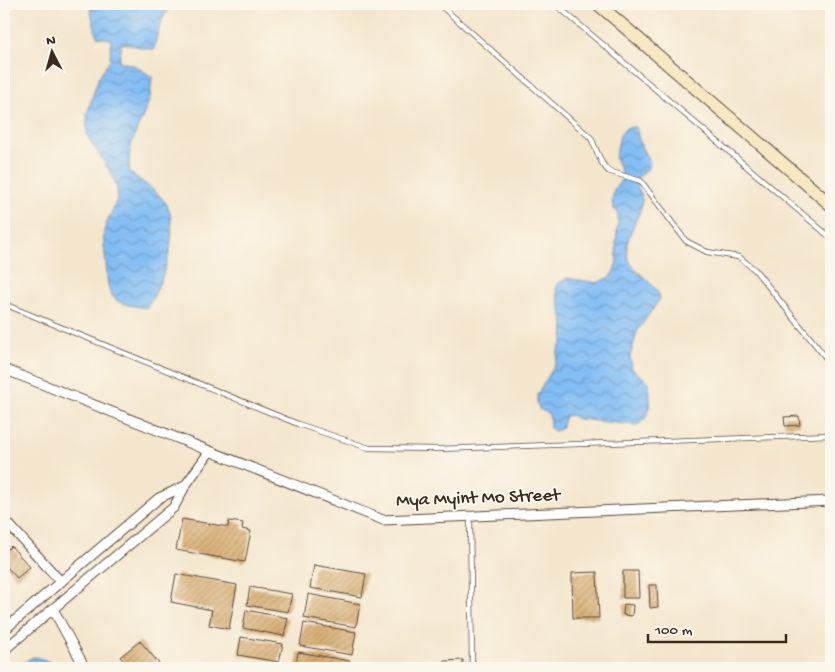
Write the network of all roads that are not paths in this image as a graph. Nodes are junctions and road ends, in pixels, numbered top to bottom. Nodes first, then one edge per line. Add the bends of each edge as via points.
1 (439, 4) edge
2 (555, 4) edge
3 (598, 4) edge
4 (831, 205) edge
5 (831, 238) edge
6 (4, 304) edge
7 (831, 364) edge
8 (4, 369) edge
9 (831, 435) edge
10 (210, 451) junction
11 (185, 486) junction
12 (831, 501) edge
13 (470, 516) junction
14 (4, 519) edge
15 (60, 582) junction
16 (53, 609) junction
17 (4, 630) edge
18 (4, 650) edge
19 (85, 668) edge
20 (472, 668) edge

1 - 7 lane via 591,138 608,171 641,181 686,241 707,252 739,257 756,270
2 - 5 lane
3 - 4 main road
6 - 9 lane via 298,424 369,448 439,449
8 - 10 street, Mya Myint Mo Street
10 - 11 street
10 - 13 street, Mya Myint Mo Street via 384,520
11 - 15 street via 159,498
11 - 16 street via 174,507
12 - 13 street, Mya Myint Mo Street
13 - 20 lane
14 - 15 street
15 - 17 street
16 - 18 street
16 - 19 street

